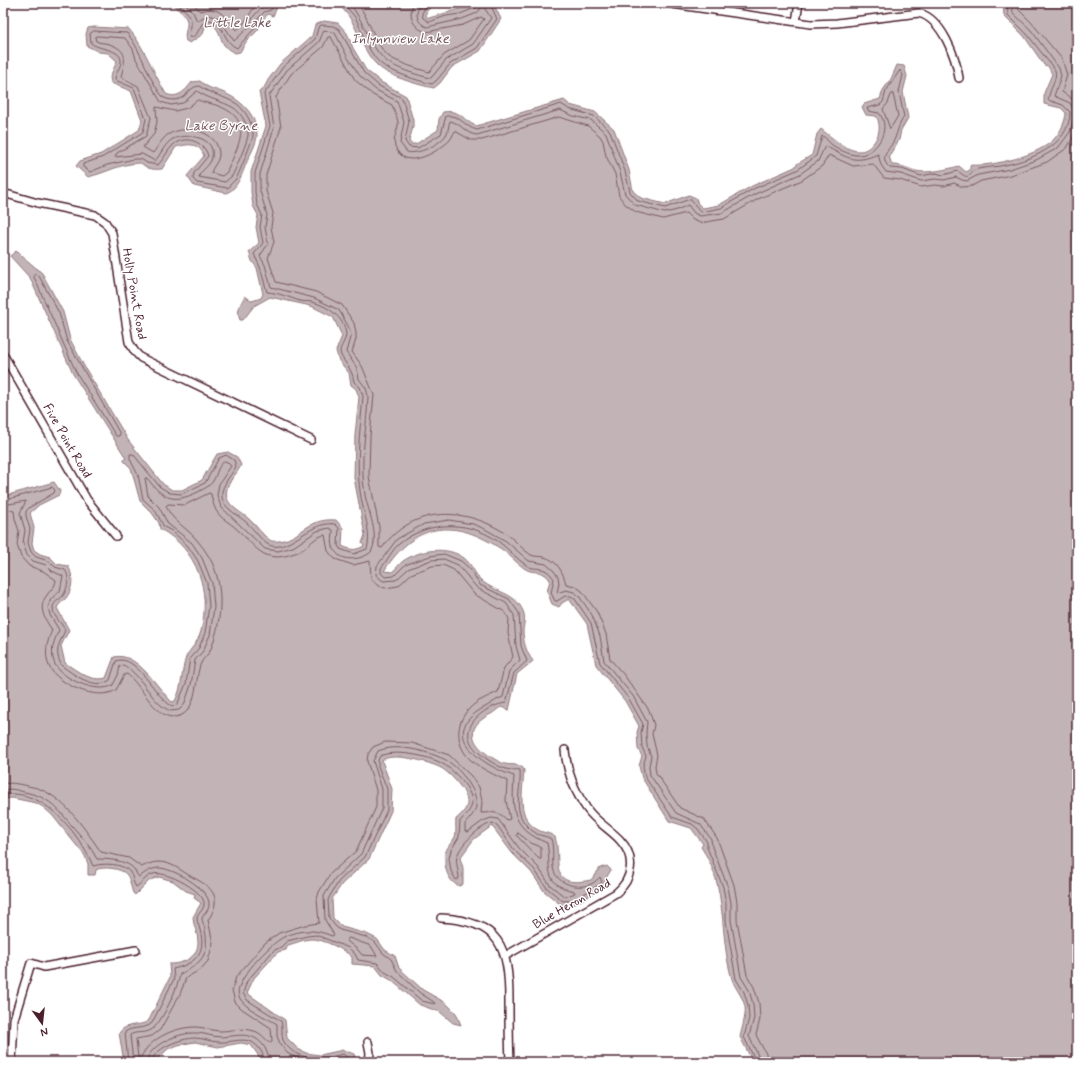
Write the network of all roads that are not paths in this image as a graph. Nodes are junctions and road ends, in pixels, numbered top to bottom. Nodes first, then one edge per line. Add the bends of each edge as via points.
1 (665, 3) edge
2 (799, 3) edge
3 (796, 22) junction
4 (959, 78) dead end
5 (3, 193) edge
6 (3, 354) edge
7 (311, 440) dead end
8 (116, 536) dead end
9 (565, 750) dead end
10 (441, 918) dead end
11 (136, 950) dead end
12 (505, 956) junction
13 (368, 1042) dead end
14 (12, 1062) edge
15 (369, 1062) edge
16 (510, 1062) edge

1 - 3 street
2 - 3 street
3 - 4 street via 824,24 924,14 938,26 954,57
5 - 7 street, Holly Point Road via 95,215 106,222 112,233 129,342 141,358
6 - 8 street, Five Point Road via 87,500
9 - 12 street, Blue Heron Road via 569,775 587,809 625,846 631,862 630,876 616,894
10 - 12 street via 478,926 497,941
11 - 14 street via 44,967 31,963 14,1019
12 - 16 street via 509,973
13 - 15 street

